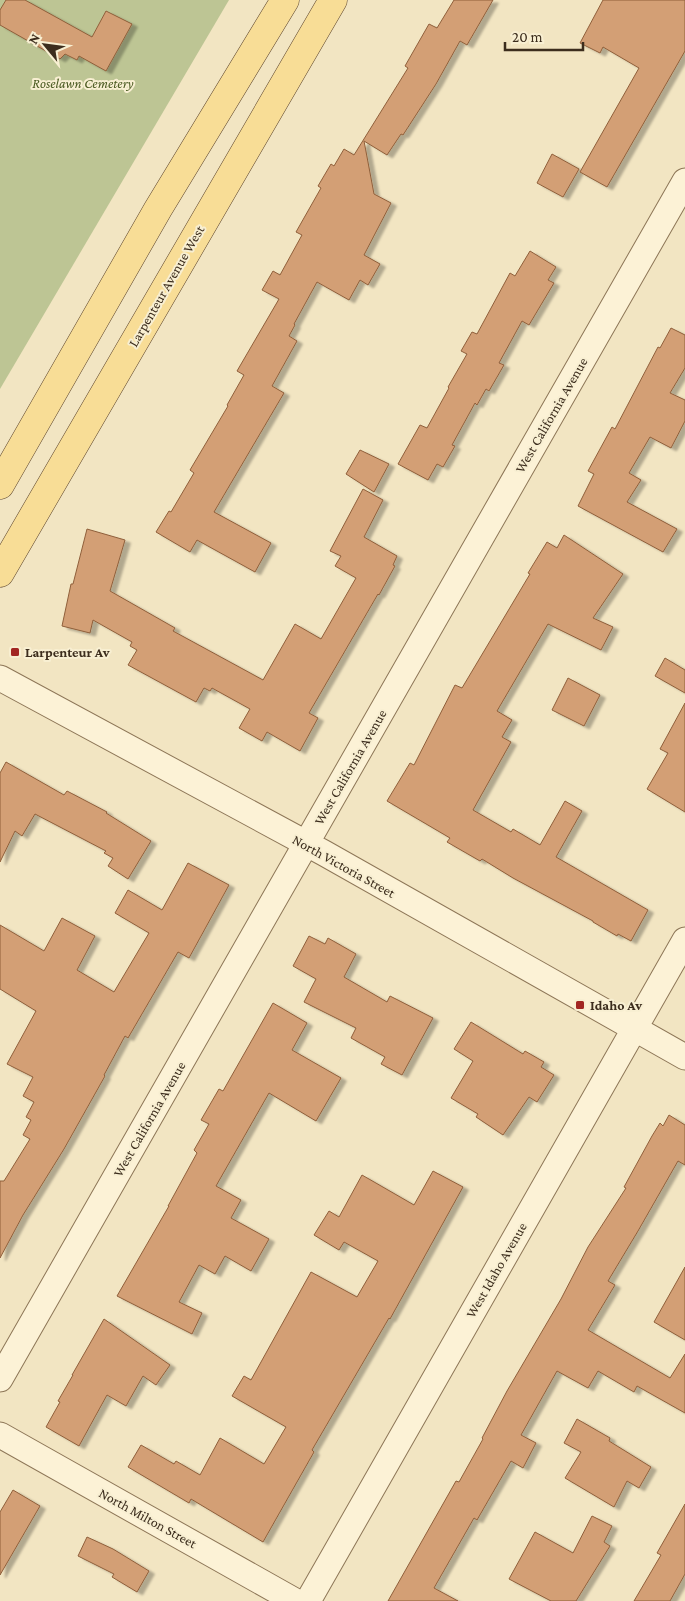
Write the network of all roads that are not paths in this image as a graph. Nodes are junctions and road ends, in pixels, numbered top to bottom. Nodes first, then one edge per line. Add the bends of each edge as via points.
1 (285, 0) edge
2 (333, 0) edge
3 (685, 181) edge
4 (0, 485) edge
5 (0, 573) edge
6 (0, 678) edge
7 (306, 845) junction
8 (685, 940) edge
9 (634, 1029) junction
10 (685, 1057) edge
11 (0, 1379) edge
12 (0, 1435) edge
13 (295, 1601) edge
14 (308, 1601) edge

1 - 4 main road via 163,201
2 - 5 main road, Larpenteur Avenue West
3 - 7 street, West California Avenue
6 - 7 street, North Victoria Street
7 - 9 street, North Victoria Street
7 - 11 street, West California Avenue
8 - 9 street, West Idaho Avenue
9 - 10 street, North Victoria Street
9 - 14 street, West Idaho Avenue
12 - 13 street, North Milton Street

